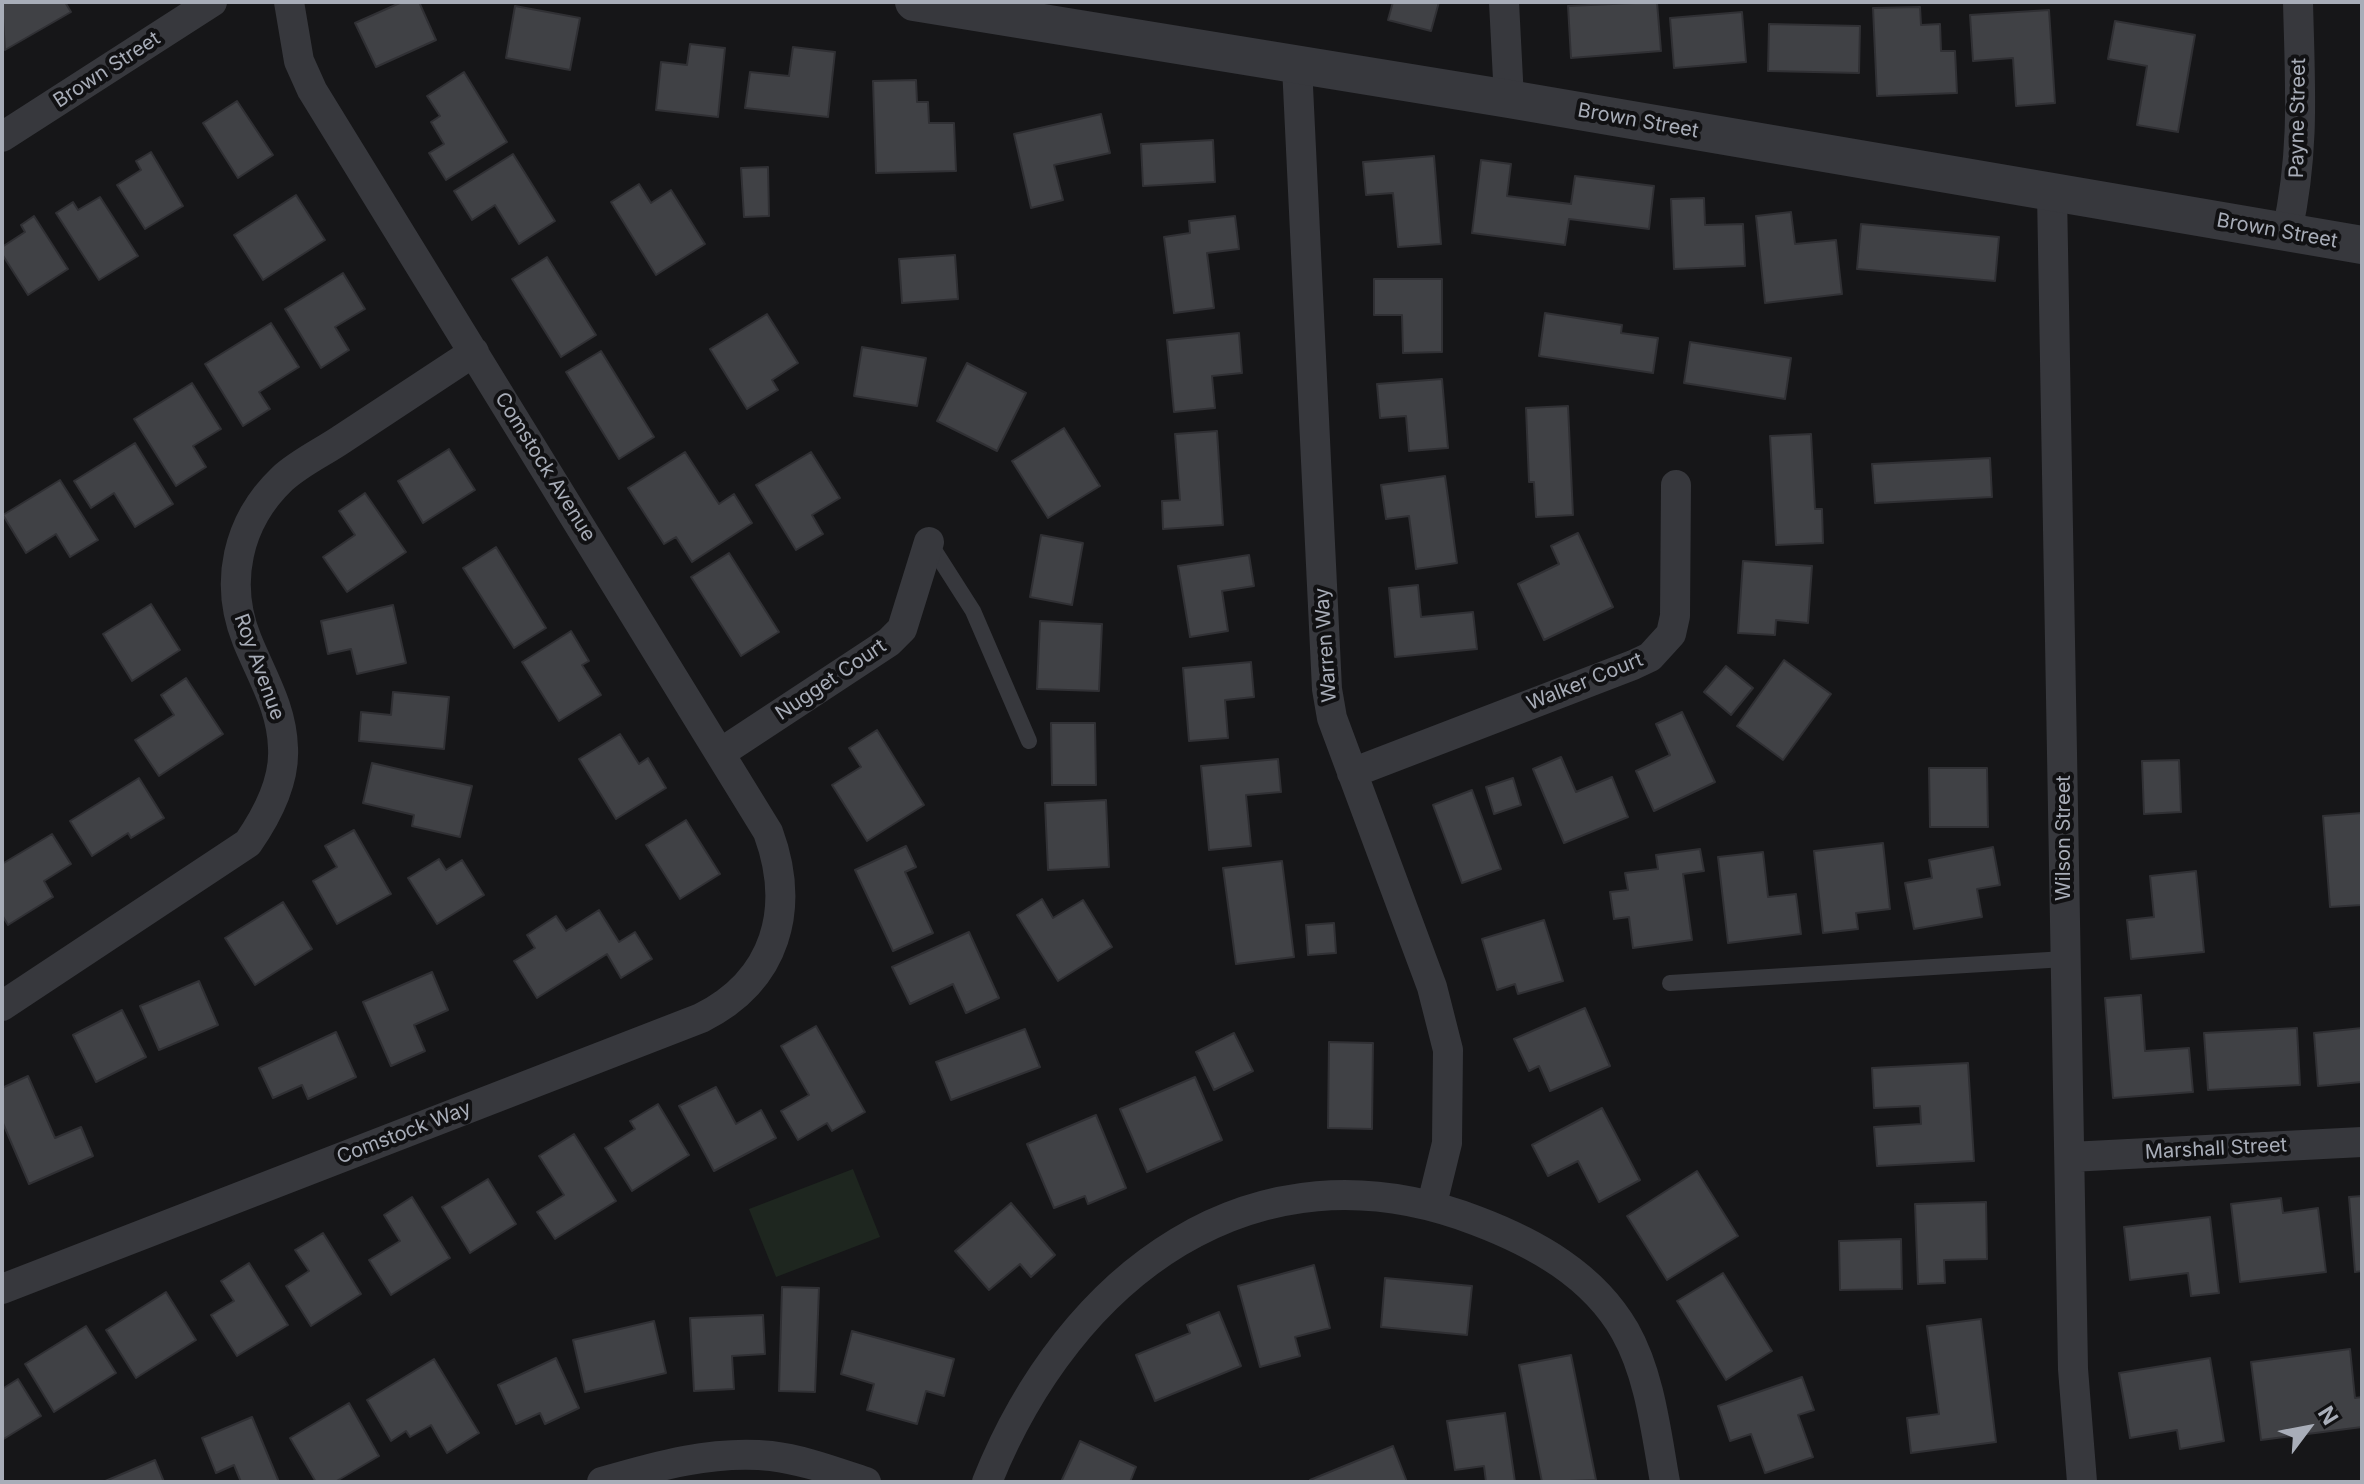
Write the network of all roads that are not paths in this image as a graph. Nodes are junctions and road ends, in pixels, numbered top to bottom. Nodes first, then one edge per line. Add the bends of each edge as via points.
1 (212, 2) edge
2 (289, 2) edge
3 (914, 2) edge
4 (1504, 2) edge
5 (2298, 2) edge
6 (1297, 66) junction
7 (1509, 99) junction
8 (2, 137) edge
9 (2052, 193) junction
10 (2287, 232) junction
11 (2362, 245) edge
12 (474, 352) junction
13 (1676, 485) dead end
14 (929, 542) joint
15 (1029, 741) dead end
16 (722, 752) junction
17 (1352, 773) junction
18 (774, 937) joint
19 (2065, 959) junction
20 (1670, 983) dead end
21 (2, 1006) edge
22 (2362, 1142) edge
23 (2070, 1157) junction
24 (1432, 1204) junction
25 (2, 1289) edge
26 (602, 1482) edge
27 (866, 1482) edge
28 (987, 1482) edge
29 (1665, 1482) edge
30 (2082, 1482) edge

1 - 8 street, Brown Street
2 - 12 street, Comstock Avenue via 308,83
3 - 6 street, Brown Street
4 - 7 street
5 - 10 street, Payne Street via 2302,132
6 - 7 street, Brown Street
6 - 17 street, Warren Way via 1327,689
7 - 9 street, Brown Street
9 - 10 street, Brown Street
9 - 19 street, Wilson Street
10 - 11 street, Brown Street
12 - 16 street, Comstock Avenue
12 - 21 street, Roy Avenue via 283,478 252,517 240,543 235,594 240,620 276,701 284,751 269,806 248,843
13 - 17 street, Walker Court via 1675,616 1663,647 1633,665
14 - 15 lane via 973,611
14 - 16 street, Nugget Court via 902,629
16 - 18 street, Comstock Avenue via 779,861 781,908
17 - 24 street, Warren Way via 1432,987 1448,1050 1447,1143
18 - 25 street, Comstock Way via 753,980 723,1007 701,1018
19 - 20 lane
19 - 23 street, Wilson Street
22 - 23 street, Marshall Street
23 - 30 street, Wilson Street via 2073,1369
24 - 28 street via 1379,1194 1300,1198 1226,1219 1160,1253 1095,1309 1051,1359 1025,1400
24 - 29 street via 1543,1252 1611,1310 1642,1373
26 - 27 street via 723,1455 798,1461

